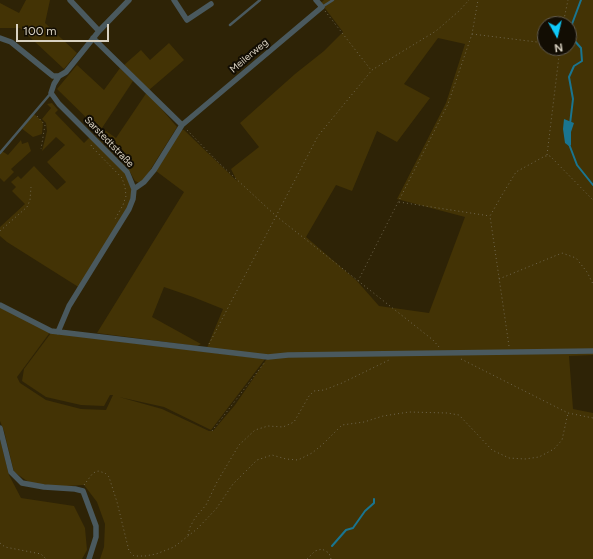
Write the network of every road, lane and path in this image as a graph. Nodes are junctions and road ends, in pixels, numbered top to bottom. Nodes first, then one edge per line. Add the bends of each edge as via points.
1 (70, 0) edge
2 (128, 0) edge
3 (174, 0) edge
4 (260, 0) edge
5 (316, 0) edge
6 (333, 0) edge
7 (469, 0) edge
8 (478, 0) edge
9 (568, 0) edge
10 (211, 4) dead end
11 (322, 7) junction
12 (565, 16) edge
13 (230, 25) dead end
14 (99, 31) junction
15 (472, 34) junction
16 (0, 38) edge
17 (93, 38) junction
18 (537, 42) edge
19 (559, 56) edge
20 (372, 70) junction
21 (59, 76) junction
22 (51, 93) junction
23 (33, 114) junction
24 (182, 125) junction
25 (94, 139) junction
26 (41, 148) dead end
27 (0, 153) edge
28 (547, 156) junction
29 (31, 187) dead end
30 (134, 189) junction
31 (593, 200) edge
32 (398, 202) junction
33 (276, 216) junction
34 (490, 216) junction
35 (118, 226) junction
36 (0, 231) edge
37 (499, 279) junction
38 (357, 281) junction
39 (593, 284) edge
40 (0, 305) edge
41 (58, 332) junction
42 (206, 350) junction
43 (593, 351) edge
44 (510, 352) junction
45 (396, 353) junction
46 (450, 353) junction
47 (269, 357) junction
48 (568, 413) junction
49 (593, 418) edge
50 (0, 428) edge
51 (212, 431) dead end
52 (83, 491) junction
53 (188, 536) junction
54 (0, 543) edge
55 (46, 559) edge
56 (89, 559) edge
57 (307, 559) edge
58 (331, 559) edge

1 - 14 street
2 - 14 street
3 - 10 street via 187,20
4 - 13 lane
5 - 11 street
6 - 11 lane
7 - 20 path via 436,31
8 - 15 path
9 - 12 path
11 - 20 path
11 - 24 street, Meilerweg
14 - 17 street
15 - 18 path
15 - 32 path via 448,104
16 - 21 street via 11,42 53,76
17 - 21 street via 66,72
17 - 24 street
19 - 28 path
20 - 33 path via 318,136
21 - 22 street
22 - 23 lane
22 - 25 street, Sarstedtstraße
23 - 26 path via 45,125
23 - 27 lane
24 - 30 street, Meilerweg via 154,170
24 - 33 path
25 - 30 street, Sarstedtstraße via 127,172
25 - 35 path via 92,147 122,178 125,187 126,196 114,221
28 - 31 path via 550,156
28 - 34 path via 516,172
29 - 36 path via 27,206
30 - 35 street via 129,209
32 - 34 path
32 - 38 path
33 - 38 path
33 - 42 path
34 - 37 path
35 - 41 street via 69,306
37 - 39 path via 562,254 576,258
37 - 44 path
38 - 46 path
40 - 41 street via 51,331
41 - 42 street
42 - 47 street
43 - 44 street
44 - 46 street
45 - 46 street
45 - 47 street
45 - 53 path via 387,362 342,383 314,391 294,422 284,427 268,426 255,430 239,445 206,504 195,518
46 - 48 path
47 - 51 path
48 - 49 path
48 - 53 path via 562,440 554,449 540,457 525,459 509,458 492,450 459,415 409,412 342,425 312,453 298,460 272,455 257,460 233,484 216,509
50 - 52 street via 11,472 22,483
52 - 53 path via 84,485 93,473 98,471 109,477 129,551 134,556 156,554
52 - 56 street via 96,526 96,537
54 - 55 path via 5,547 41,554
57 - 58 path via 315,551 322,549 330,553

